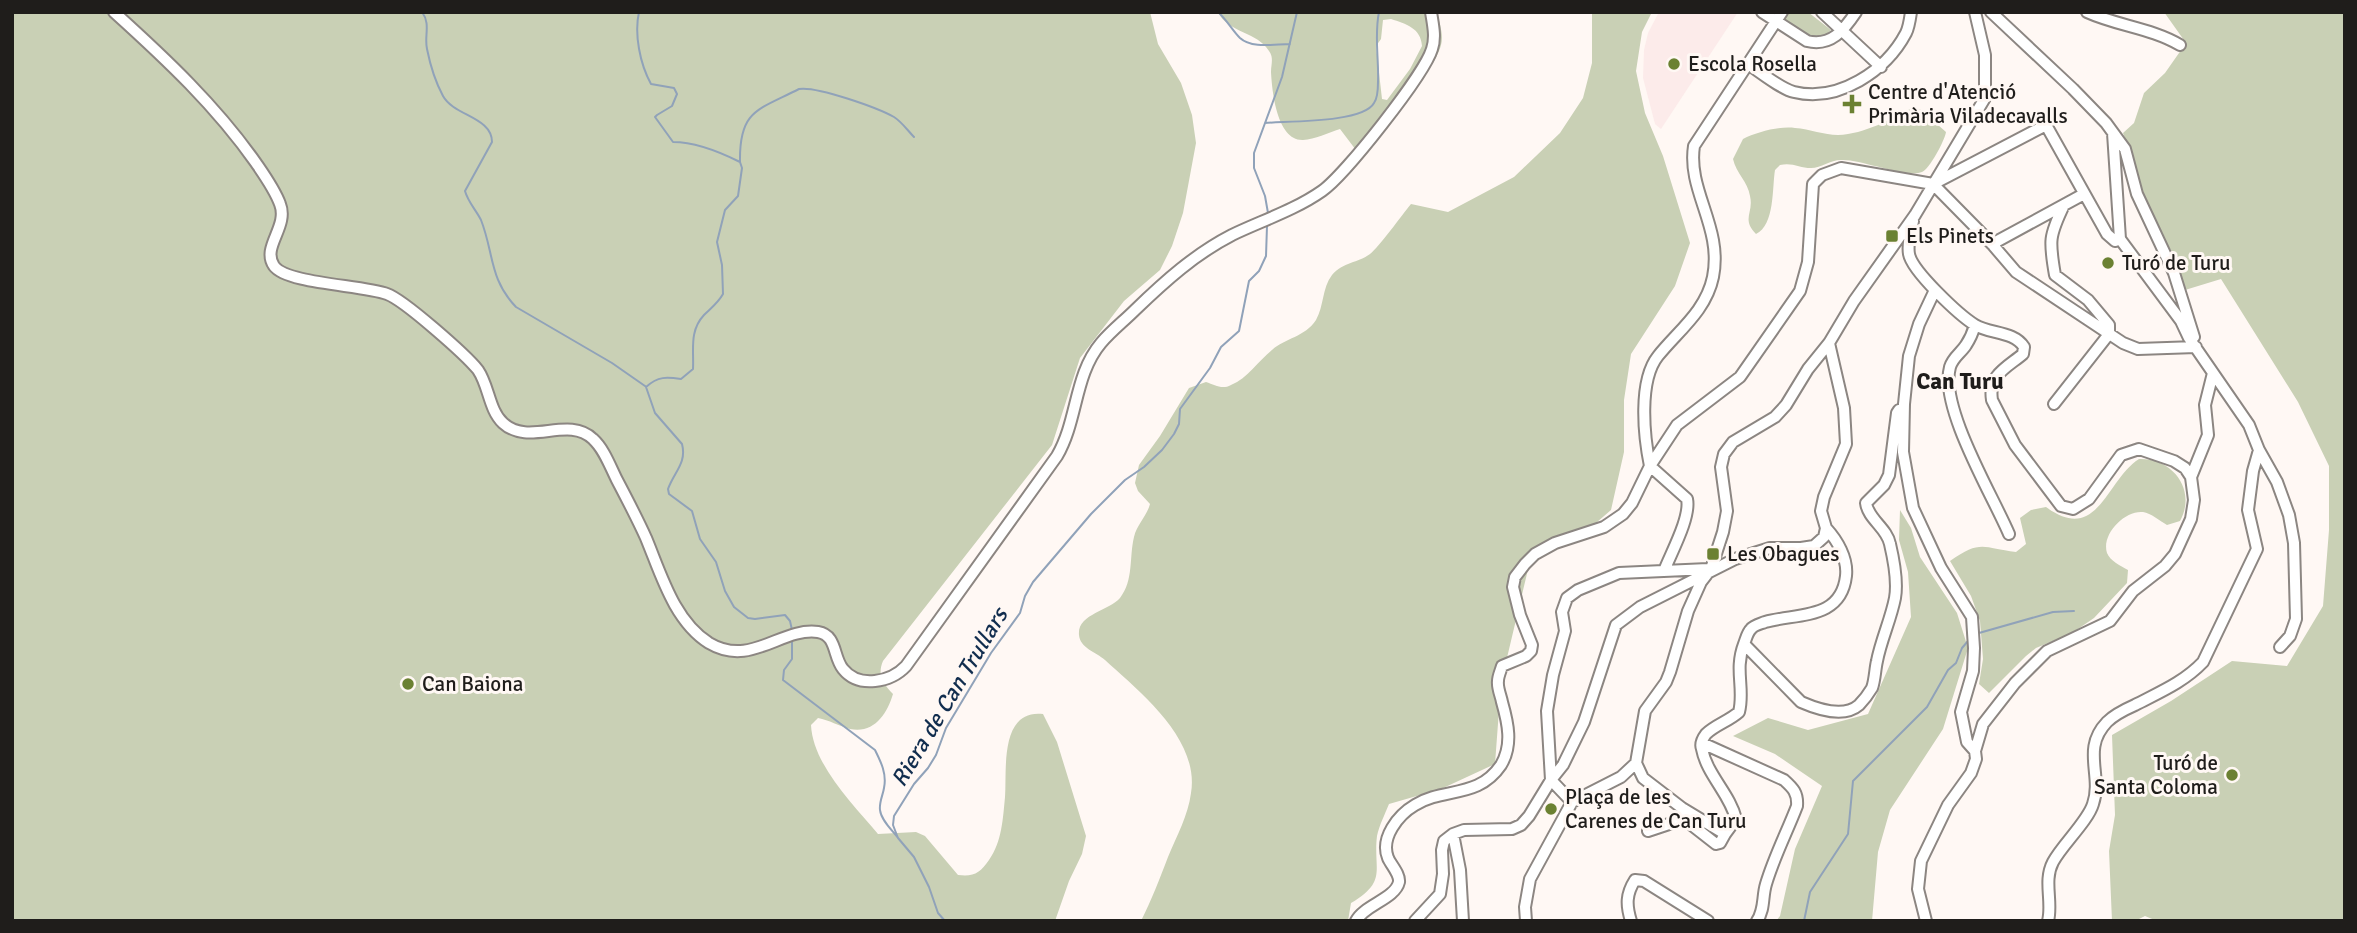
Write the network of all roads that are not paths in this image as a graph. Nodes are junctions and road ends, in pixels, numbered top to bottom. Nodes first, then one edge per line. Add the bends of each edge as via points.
1 (114, 12) edge
2 (1431, 12) edge
3 (1762, 12) edge
4 (1822, 12) edge
5 (1856, 12) edge
6 (1911, 12) edge
7 (1975, 12) edge
8 (1991, 12) edge
9 (2087, 12) edge
10 (1779, 17) edge
11 (1843, 31) junction
12 (2180, 45) dead end
13 (1748, 64) junction
14 (1881, 66) junction
15 (2113, 133) junction
16 (1933, 184) junction
17 (2084, 194) junction
18 (2064, 205) junction
19 (1914, 215) junction
20 (2120, 239) junction
21 (1992, 244) junction
22 (1935, 289) junction
23 (1975, 325) junction
24 (2109, 334) junction
25 (1829, 343) junction
26 (2196, 347) junction
27 (2213, 373) junction
28 (1904, 404) junction
29 (2053, 404) dead end
30 (2259, 450) junction
31 (1650, 466) junction
32 (2192, 477) junction
33 (1826, 528) junction
34 (2009, 534) dead end
35 (1711, 569) junction
36 (1664, 571) junction
37 (1744, 644) junction
38 (2280, 647) dead end
39 (1982, 728) junction
40 (1964, 731) junction
41 (1702, 743) junction
42 (1975, 751) junction
43 (1636, 763) junction
44 (1551, 780) junction
45 (1572, 802) junction
46 (1683, 813) junction
47 (1648, 831) dead end
48 (1453, 834) junction
49 (1356, 921) edge
50 (1415, 921) edge
51 (1463, 921) edge
52 (1526, 921) edge
53 (1631, 921) edge
54 (1708, 921) edge
55 (1757, 921) edge
56 (1926, 921) edge
57 (2048, 921) edge

1 - 2 street via 198,91 265,177 283,215 270,254 276,269 292,277 394,297 477,370 497,416 507,426 527,433 574,430 591,437 638,520 665,587 693,629 710,643 728,651 748,650 818,632 830,639 843,669 852,676 876,681 900,672 1058,456 1084,372 1101,343 1186,264 1231,236 1321,192 1339,176 1424,66 1433,43
3 - 10 street
4 - 11 street
5 - 11 street
6 - 14 street via 1906,32
7 - 16 street via 1985,55 1985,98
8 - 15 street
9 - 12 street
10 - 11 street via 1814,43
10 - 13 street
11 - 14 street
13 - 14 street via 1792,92 1819,94 1852,85
13 - 31 street via 1694,146 1693,169 1714,239 1716,262 1702,304 1650,370 1643,421
15 - 20 street
15 - 26 street via 2125,149 2137,194 2174,273
16 - 17 street via 2046,125
16 - 19 street
16 - 21 street
16 - 31 street via 1841,168 1822,174 1812,191 1808,262 1800,290 1740,377 1677,425
17 - 18 street
17 - 20 street via 2110,239
18 - 21 street
18 - 24 street via 2052,231 2055,275 2088,300 2109,325
19 - 22 street via 1910,258
19 - 25 street
20 - 26 street
21 - 24 street via 2016,272
22 - 23 street
22 - 28 street via 1909,356
23 - 32 street via 2017,339 2024,347 2023,354 1994,379 1992,400 2015,446 2061,506 2073,509 2089,499 2121,455 2138,449 2174,461
23 - 34 street via 1950,368 1952,399 1973,462
24 - 26 street via 2138,349
24 - 29 street
25 - 33 street via 1844,408 1846,444 1824,497 1821,511
25 - 35 street via 1780,412 1733,442 1724,454 1721,467 1727,511
26 - 27 street
27 - 30 street via 2249,425
27 - 32 street via 2205,405 2208,435
28 - 37 street via 1897,413 1889,475 1866,503 1890,540 1896,576 1895,598 1872,686 1858,706 1849,710 1813,707 1801,702
28 - 40 street via 1903,452 1913,508 1941,568 1972,617 1973,671 1961,712
30 - 38 street via 2277,482 2294,542 2296,619
30 - 57 street via 2248,510 2257,549 2203,662 2191,674 2108,721 2099,733 2093,748 2093,805 2053,863
31 - 36 street via 1688,504
31 - 49 street via 1623,514 1604,527 1535,554 1515,578 1520,615 1532,645 1526,656 1502,666 1500,673 1498,683 1509,729 1506,754 1481,784 1430,798 1398,820 1385,846 1398,883
32 - 39 street via 2191,519 2165,566 2133,591 2110,621 2047,651 2015,682
33 - 35 street via 1814,546 1752,552
33 - 37 street via 1835,538 1846,569 1840,596 1825,610 1756,625
35 - 36 street
35 - 43 street via 1694,596 1666,682 1645,711
35 - 44 street via 1616,625 1584,722
36 - 44 street via 1619,573 1578,590 1564,602 1565,631 1547,711
37 - 41 street via 1738,665 1739,712 1704,736
39 - 40 street
39 - 42 street
40 - 42 street
41 - 46 street via 1736,819 1725,834
41 - 55 street via 1784,779 1798,797
42 - 56 street via 1970,773 1948,805 1921,862 1918,890
43 - 45 street via 1621,777
43 - 46 street via 1643,778
44 - 45 street
44 - 48 street via 1521,825
45 - 52 street via 1530,879
46 - 47 street
48 - 50 street via 1442,850 1440,894
48 - 51 street
53 - 54 street via 1628,892 1634,880 1644,881

